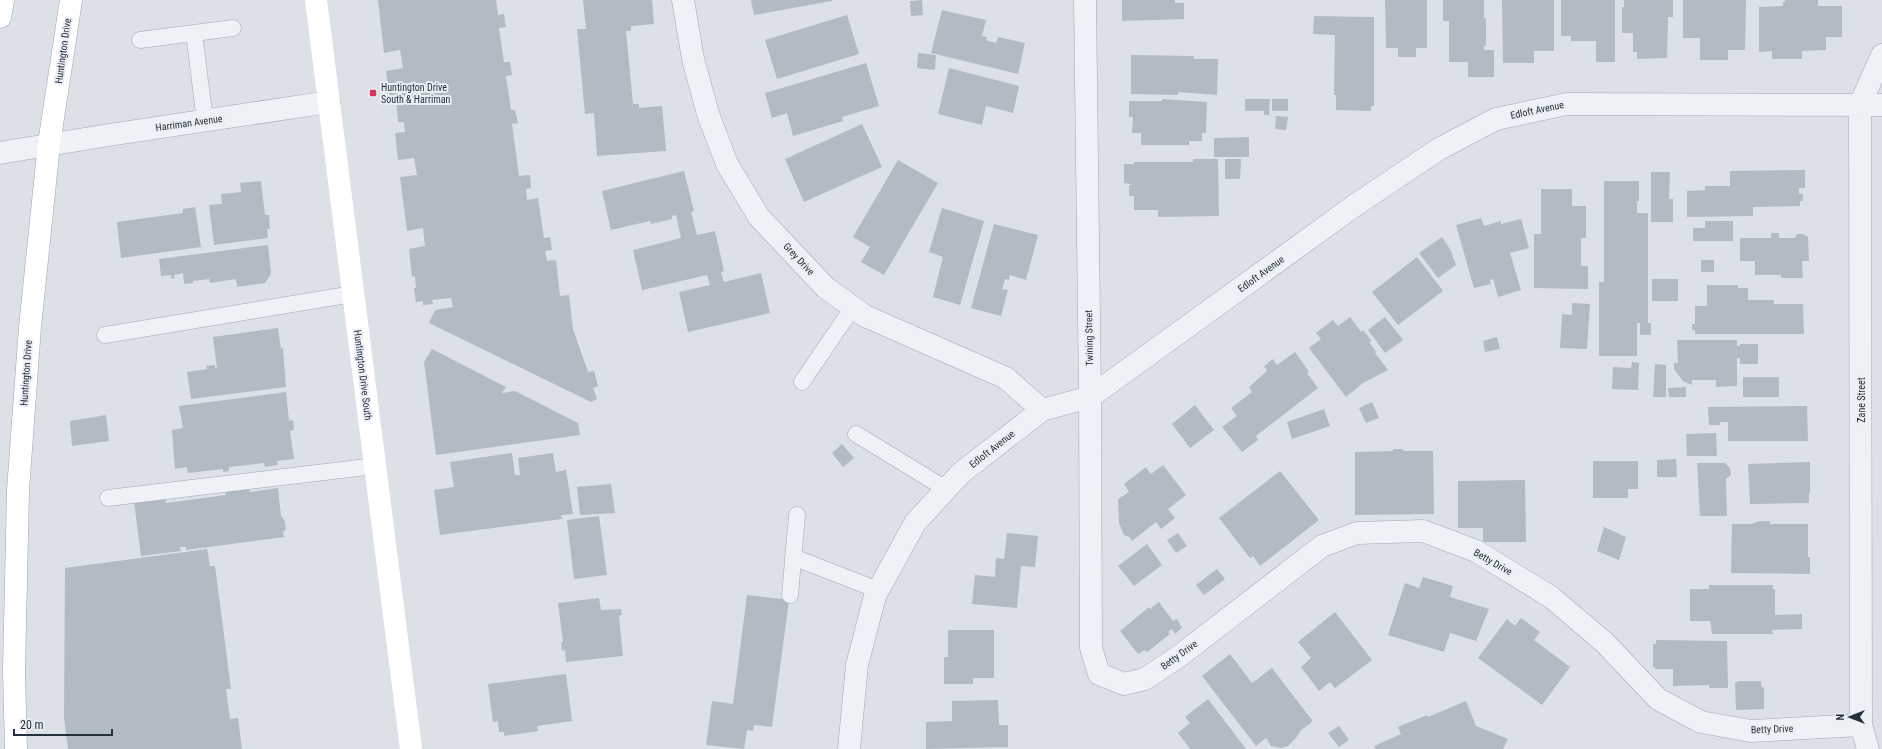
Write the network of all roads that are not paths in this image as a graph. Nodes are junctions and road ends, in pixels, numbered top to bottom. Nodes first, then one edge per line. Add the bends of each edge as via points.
1 (3, 0) edge
2 (71, 0) edge
3 (316, 0) edge
4 (683, 0) edge
5 (1085, 0) edge
6 (0, 17) edge
7 (234, 28) dead end
8 (194, 33) junction
9 (140, 40) dead end
10 (1882, 55) edge
11 (329, 102) junction
12 (1860, 105) junction
13 (1882, 105) edge
14 (205, 121) junction
15 (49, 144) junction
16 (0, 153) edge
17 (353, 294) junction
18 (853, 306) junction
19 (105, 335) dead end
20 (802, 382) dead end
21 (1090, 397) junction
22 (1042, 410) junction
23 (856, 434) dead end
24 (375, 466) junction
25 (946, 489) junction
26 (108, 498) dead end
27 (797, 515) dead end
28 (793, 557) junction
29 (878, 590) junction
30 (790, 595) dead end
31 (1099, 674) joint
32 (1861, 725) junction
33 (16, 749) edge
34 (411, 749) edge
35 (849, 749) edge
36 (1868, 749) edge

1 - 6 main road
2 - 15 main road, Huntington Drive
3 - 11 main road, Huntington Drive South
4 - 18 street, Grey Drive via 693,59 708,114 727,164 759,217 826,288
5 - 21 street, Twining Street
7 - 8 lane
8 - 9 lane
8 - 14 lane
10 - 12 street, Zane Street
11 - 14 street, Harriman Avenue
11 - 17 main road, Huntington Drive South
12 - 13 street, Edloft Avenue
12 - 21 street, Edloft Avenue via 1567,104 1496,119 1439,149 1354,206
12 - 32 street, Zane Street
14 - 15 street, Harriman Avenue
15 - 16 street, Harriman Avenue
15 - 33 main road, Huntington Drive via 30,327 18,490 14,671
17 - 19 lane
17 - 24 main road, Huntington Drive South
18 - 20 lane
18 - 22 street, Grey Drive via 865,316 1006,378
21 - 22 street, Edloft Avenue
21 - 31 street, Twining Street via 1091,648
22 - 25 street, Edloft Avenue via 961,473
23 - 25 lane
24 - 26 lane
24 - 34 main road, Huntington Drive South
25 - 29 street, Edloft Avenue via 914,523
27 - 28 lane
28 - 29 lane
28 - 30 lane
29 - 35 street, Edloft Avenue via 857,665
31 - 32 street, Betty Drive via 1124,684 1146,679 1322,546 1357,534 1423,531 1476,551 1551,597 1605,643 1658,699 1701,722 1751,731
32 - 36 street, Zane Street

